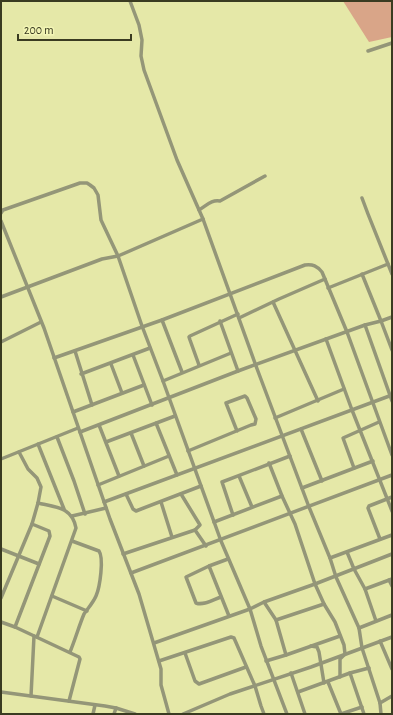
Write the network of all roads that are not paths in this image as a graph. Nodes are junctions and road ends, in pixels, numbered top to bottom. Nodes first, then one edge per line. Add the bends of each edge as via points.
1 (130, 1) edge
2 (392, 43) edge
3 (368, 51) dead end
4 (265, 176) dead end
5 (362, 198) dead end
6 (199, 210) junction
7 (1, 213) edge
8 (203, 219) junction
9 (1, 221) edge
10 (118, 256) junction
11 (392, 260) edge
12 (388, 263) junction
13 (362, 274) junction
14 (392, 274) edge
15 (325, 279) junction
16 (27, 288) junction
17 (328, 288) junction
18 (230, 294) junction
19 (1, 296) edge
20 (273, 302) junction
21 (238, 316) junction
22 (392, 317) edge
23 (162, 320) junction
24 (220, 321) junction
25 (381, 321) junction
26 (41, 322) junction
27 (365, 325) junction
28 (142, 326) junction
29 (347, 332) junction
30 (326, 340) junction
31 (1, 342) edge
32 (150, 348) junction
33 (392, 350) edge
34 (75, 351) junction
35 (295, 351) junction
36 (231, 353) junction
37 (133, 355) junction
38 (54, 358) junction
39 (111, 364) junction
40 (200, 366) junction
41 (256, 366) junction
42 (182, 372) junction
43 (238, 372) junction
44 (82, 374) junction
45 (163, 380) junction
46 (144, 385) junction
47 (344, 390) junction
48 (122, 393) junction
49 (391, 395) edge
50 (169, 398) junction
51 (318, 401) junction
52 (392, 401) edge
53 (372, 403) junction
54 (92, 405) junction
55 (152, 405) junction
56 (352, 410) junction
57 (73, 412) junction
58 (175, 416) junction
59 (275, 418) junction
60 (379, 422) junction
61 (156, 423) junction
62 (99, 425) junction
63 (78, 428) junction
64 (301, 429) junction
65 (360, 430) junction
66 (237, 431) junction
67 (80, 432) junction
68 (131, 433) junction
69 (282, 436) junction
70 (57, 437) junction
71 (106, 442) junction
72 (38, 444) junction
73 (188, 451) junction
74 (19, 452) junction
75 (392, 455) edge
76 (169, 456) junction
77 (290, 456) junction
78 (1, 459) edge
79 (373, 461) junction
80 (269, 463) junction
81 (144, 466) junction
82 (194, 468) junction
83 (354, 468) junction
84 (176, 475) junction
85 (392, 475) edge
86 (119, 476) junction
87 (239, 476) junction
88 (381, 480) junction
89 (322, 481) junction
90 (98, 485) junction
91 (201, 486) junction
92 (302, 488) junction
93 (126, 494) junction
94 (181, 494) junction
95 (282, 496) junction
96 (392, 497) edge
97 (388, 499) junction
98 (104, 502) junction
99 (161, 502) junction
100 (38, 503) junction
101 (252, 507) junction
102 (309, 507) junction
103 (106, 508) junction
104 (64, 509) junction
105 (392, 511) edge
106 (85, 514) junction
107 (291, 514) junction
108 (233, 515) junction
109 (72, 516) junction
110 (214, 522) junction
111 (32, 524) junction
112 (195, 530) junction
113 (392, 535) edge
114 (172, 537) junction
115 (380, 539) junction
116 (72, 541) junction
117 (221, 541) junction
118 (206, 546) junction
119 (1, 549) edge
120 (347, 552) junction
121 (123, 554) junction
122 (392, 554) edge
123 (18, 556) junction
124 (330, 558) junction
125 (228, 559) junction
126 (39, 564) junction
127 (209, 566) junction
128 (354, 569) junction
129 (131, 573) junction
130 (336, 577) junction
131 (391, 579) edge
132 (316, 584) junction
133 (392, 586) edge
134 (364, 589) junction
135 (52, 596) junction
136 (221, 597) junction
137 (1, 598) edge
138 (264, 602) junction
139 (324, 604) junction
140 (250, 609) junction
141 (87, 610) junction
142 (392, 615) edge
143 (229, 616) junction
144 (276, 620) junction
145 (376, 621) junction
146 (1, 622) edge
147 (15, 627) junction
148 (359, 628) junction
149 (340, 636) junction
150 (36, 637) junction
151 (392, 637) edge
152 (380, 641) junction
153 (154, 643) junction
154 (310, 646) junction
155 (362, 648) junction
156 (70, 652) junction
157 (184, 653) junction
158 (345, 654) junction
159 (286, 655) junction
160 (392, 658) edge
161 (388, 659) junction
162 (159, 661) junction
163 (266, 661) junction
164 (320, 663) junction
165 (246, 667) junction
166 (369, 668) junction
167 (392, 669) edge
168 (291, 673) junction
169 (350, 673) junction
170 (340, 677) junction
171 (275, 680) junction
172 (326, 682) junction
173 (255, 686) junction
174 (1, 692) edge
175 (298, 692) junction
176 (31, 696) junction
177 (392, 696) edge
178 (69, 701) junction
179 (380, 703) junction
180 (95, 705) junction
181 (362, 707) junction
182 (116, 708) junction
183 (93, 714) edge
184 (114, 714) edge
185 (135, 714) edge
186 (169, 714) edge
187 (184, 714) edge
188 (264, 714) edge
189 (286, 714) edge
190 (306, 714) edge
191 (341, 714) edge
192 (364, 714) edge
193 (381, 714) edge

1 - 6 street via 141,32 144,70 177,160
2 - 3 street
4 - 6 street via 220,201 212,201
5 - 12 street
6 - 8 street
7 - 10 street via 3,210 80,183 87,183 98,195 101,220
8 - 10 street
8 - 18 street
9 - 16 street
10 - 16 street via 102,259
10 - 28 street
11 - 12 street
12 - 13 street
12 - 14 street
13 - 17 street
13 - 25 street
15 - 17 street
15 - 18 street via 318,267 305,264
15 - 20 street
16 - 19 street
16 - 26 street
17 - 29 street
18 - 21 street
18 - 23 street
20 - 21 street
20 - 35 street
21 - 24 street
21 - 41 street
22 - 25 street
23 - 28 street
23 - 42 street
24 - 36 street
24 - 40 street via 189,337
25 - 27 street
25 - 33 street
26 - 31 street
26 - 38 street
27 - 29 street
27 - 49 street
28 - 32 street
28 - 34 street
29 - 30 street
29 - 53 street
30 - 35 street
30 - 47 street
32 - 37 street
32 - 45 street
34 - 38 street
34 - 44 street
35 - 41 street
35 - 51 street
36 - 40 street
36 - 43 street
37 - 39 street
37 - 46 street
38 - 57 street
39 - 44 street
39 - 48 street
40 - 42 street
41 - 43 street
41 - 59 street
42 - 45 street
43 - 50 street
44 - 54 street
45 - 50 street
46 - 48 street
46 - 55 street
47 - 51 street
47 - 56 street
48 - 54 street
49 - 52 street
49 - 53 street
50 - 55 street
50 - 58 street
51 - 59 street
53 - 56 street
53 - 60 street
54 - 57 street
55 - 62 street
56 - 64 street
56 - 65 street
57 - 63 street
58 - 61 street
58 - 73 street
59 - 69 street
60 - 65 street
60 - 75 street
61 - 68 street
61 - 76 street
62 - 67 street
62 - 71 street
63 - 67 street
63 - 70 street
64 - 69 street
64 - 89 street
65 - 79 street
65 - 83 street via 342,439
66 - 66 street via 256,422 245,396 226,403
66 - 73 street
67 - 90 street
68 - 71 street
68 - 81 street
69 - 77 street
69 - 82 street
70 - 72 street
70 - 106 street
71 - 86 street
72 - 74 street
72 - 104 street
73 - 82 street
74 - 78 street
74 - 100 street via 40,484 42,490
76 - 81 street
76 - 84 street
77 - 80 street
77 - 92 street
79 - 83 street
79 - 88 street
80 - 87 street
80 - 95 street
81 - 86 street
82 - 84 street
82 - 91 street
83 - 89 street
84 - 93 street
85 - 88 street
86 - 90 street
87 - 101 street
87 - 108 street via 222,483
88 - 97 street
88 - 102 street
89 - 92 street
90 - 98 street
91 - 94 street
91 - 110 street
92 - 102 street
93 - 98 street
93 - 99 street via 134,511
94 - 99 street
94 - 112 street via 200,525
95 - 101 street
95 - 107 street
96 - 97 street
97 - 105 street
97 - 115 street via 368,508
98 - 103 street
99 - 114 street
100 - 104 street
100 - 111 street
101 - 108 street
102 - 107 street
102 - 124 street
103 - 106 street
103 - 121 street
104 - 109 street
106 - 109 street
107 - 117 street
107 - 132 street
108 - 110 street
109 - 116 street via 76,528
110 - 117 street
111 - 123 street
111 - 126 street via 46,529 50,534
112 - 114 street
112 - 118 street
113 - 115 street
114 - 121 street
115 - 120 street
116 - 135 street
116 - 141 street via 99,550 101,555 98,589
117 - 118 street
117 - 125 street
118 - 129 street
119 - 123 street
120 - 124 street
120 - 128 street
121 - 129 street
122 - 128 street
123 - 126 street
123 - 137 street
124 - 130 street
125 - 127 street
125 - 140 street
126 - 147 street
127 - 136 street
127 - 136 street via 187,576 186,579 196,603 203,604
128 - 130 street
128 - 134 street
129 - 153 street
130 - 132 street
130 - 148 street
131 - 133 street
131 - 134 street
132 - 138 street
132 - 139 street
134 - 145 street
135 - 141 street
135 - 150 street
136 - 143 street
138 - 140 street
138 - 144 street
139 - 144 street
139 - 149 street
140 - 143 street
140 - 163 street
141 - 156 street
142 - 145 street
143 - 153 street
144 - 159 street
145 - 148 street
146 - 147 street
147 - 150 street
148 - 155 street
149 - 154 street
149 - 158 street
150 - 156 street
150 - 176 street
151 - 152 street
152 - 155 street
152 - 161 street
153 - 162 street
154 - 159 street
154 - 164 street via 317,647
155 - 158 street
155 - 166 street
156 - 178 street via 80,659
157 - 162 street
157 - 165 street via 232,637
157 - 165 street via 195,681 199,684
158 - 164 street
158 - 170 street via 340,659
159 - 163 street
160 - 161 street
161 - 167 street
162 - 186 street
163 - 171 street
164 - 168 street
164 - 172 street
165 - 173 street
166 - 169 street
166 - 179 street
168 - 171 street
168 - 175 street
169 - 170 street
169 - 181 street
170 - 172 street
171 - 173 street
171 - 189 street
172 - 175 street
172 - 191 street
173 - 187 street
173 - 188 street
174 - 176 street
175 - 190 street
176 - 178 street
177 - 179 street
178 - 180 street
179 - 193 street
180 - 182 street
180 - 183 street
181 - 191 street
181 - 192 street
182 - 184 street
182 - 185 street

